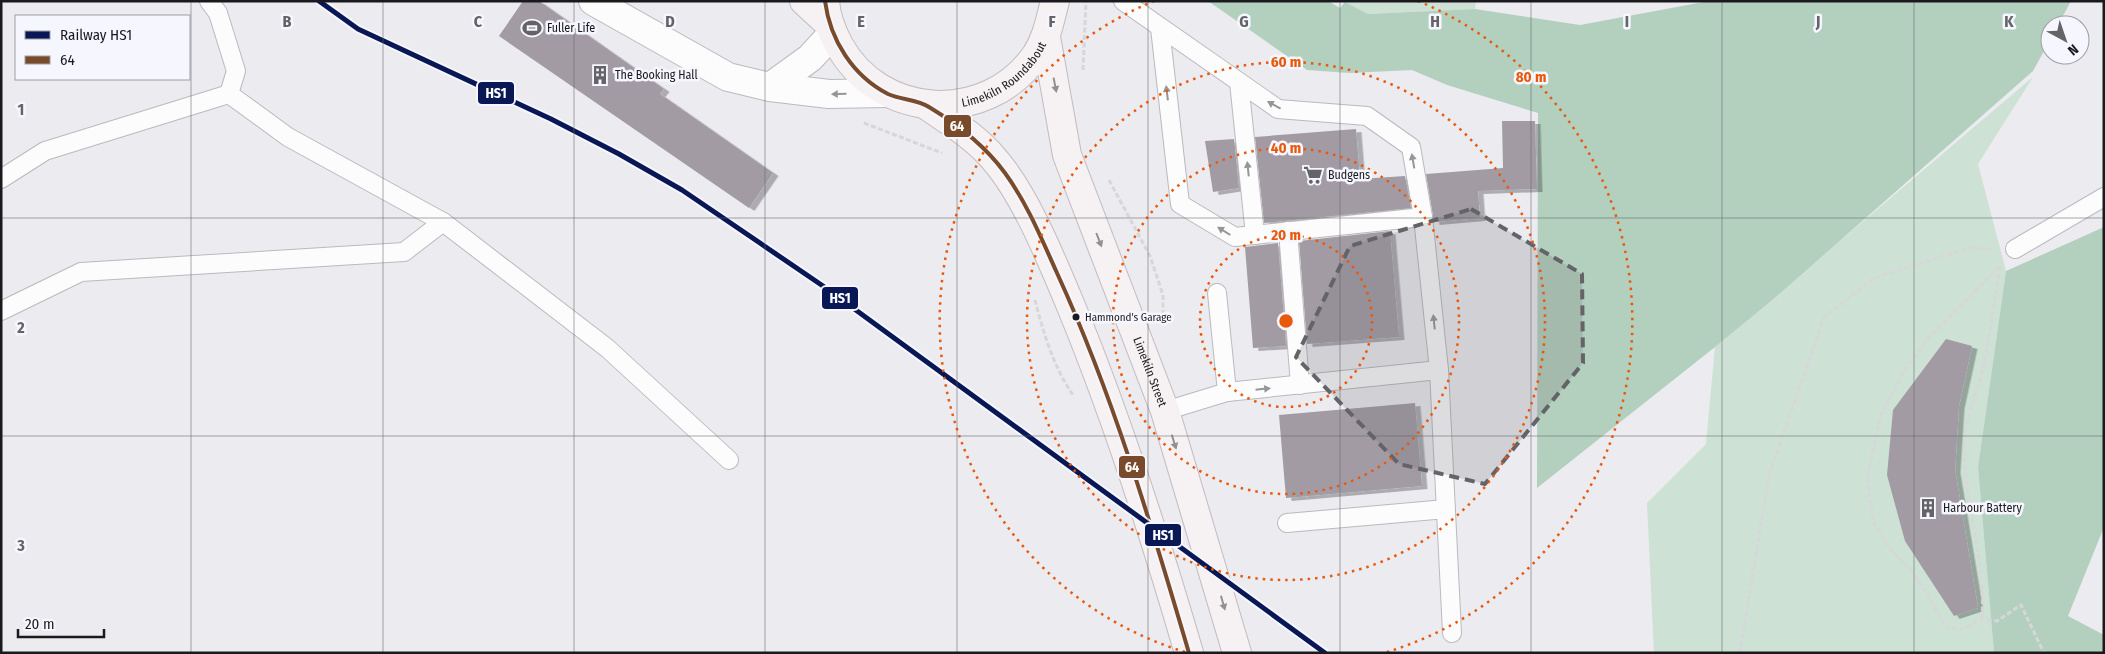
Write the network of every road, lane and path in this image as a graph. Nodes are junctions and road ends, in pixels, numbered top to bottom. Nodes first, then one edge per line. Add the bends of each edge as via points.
1 (209, 1) edge
2 (593, 1) edge
3 (804, 1) edge
4 (1056, 1) edge
5 (1086, 1) edge
6 (1123, 1) edge
7 (829, 20) edge
8 (1160, 28) junction
9 (1046, 37) junction
10 (1083, 78) dead end
11 (1239, 82) junction
12 (770, 87) junction
13 (888, 93) junction
14 (229, 94) junction
15 (828, 94) junction
16 (926, 105) junction
17 (948, 155) dead end
18 (1107, 175) dead end
19 (1, 179) edge
20 (2104, 197) edge
21 (1423, 218) junction
22 (443, 222) junction
23 (1288, 231) junction
24 (1254, 235) junction
25 (2015, 250) joint
26 (1033, 291) dead end
27 (1217, 293) dead end
28 (1, 311) edge
29 (1163, 329) dead end
30 (1439, 370) junction
31 (1300, 385) junction
32 (1227, 392) junction
33 (1077, 400) dead end
34 (1165, 411) junction
35 (729, 460) dead end
36 (1446, 509) junction
37 (1287, 523) dead end
38 (1982, 619) junction
39 (1452, 633) dead end
40 (1189, 653) edge
41 (1237, 653) edge
42 (1740, 653) edge
43 (2044, 653) edge

1 - 14 lane via 218,14 236,71
2 - 12 street via 728,77
3 - 7 highway
4 - 9 highway, Limekiln Roundabout
5 - 10 path
6 - 8 lane
7 - 12 street via 810,58
7 - 13 highway, Limekiln Roundabout via 846,58 865,78
8 - 11 lane
24 -> 8 lane via 1235,237 1180,204
9 - 16 highway, Limekiln Roundabout via 1022,71 1000,88 968,102
9 -> 34 highway, Limekiln Street via 1067,155
21 -> 11 lane via 1411,147 1367,116 1278,109
24 -> 11 lane
12 - 15 street
13 -> 15 street
13 - 16 highway, Limekiln Roundabout
14 - 19 lane via 44,151
14 - 22 lane via 288,137
15 - 17 path via 868,126
16 - 40 highway via 994,158 1018,193 1056,270 1096,366 1138,486
18 - 29 path via 1150,256 1163,294
20 - 25 lane
21 - 23 lane
30 -> 21 lane
22 - 28 lane via 404,252 81,272
22 - 35 lane via 607,348
23 - 24 lane
23 - 31 lane
25 - 42 path via 1969,248 1874,278 1824,317 1769,475
26 - 33 path via 1062,379
27 - 32 lane
30 - 31 lane
30 - 36 lane
32 -> 31 lane
32 - 34 lane
34 -> 41 highway, Limekiln Street
36 - 37 lane
36 - 39 lane
38 - 38 path via 1984,597 1964,452 1969,413 1982,372 2001,265 1930,338 1905,369 1880,417 1867,478 1873,521 1889,548 1911,570 1944,627 1961,630
38 - 43 path via 1997,621 2021,605

